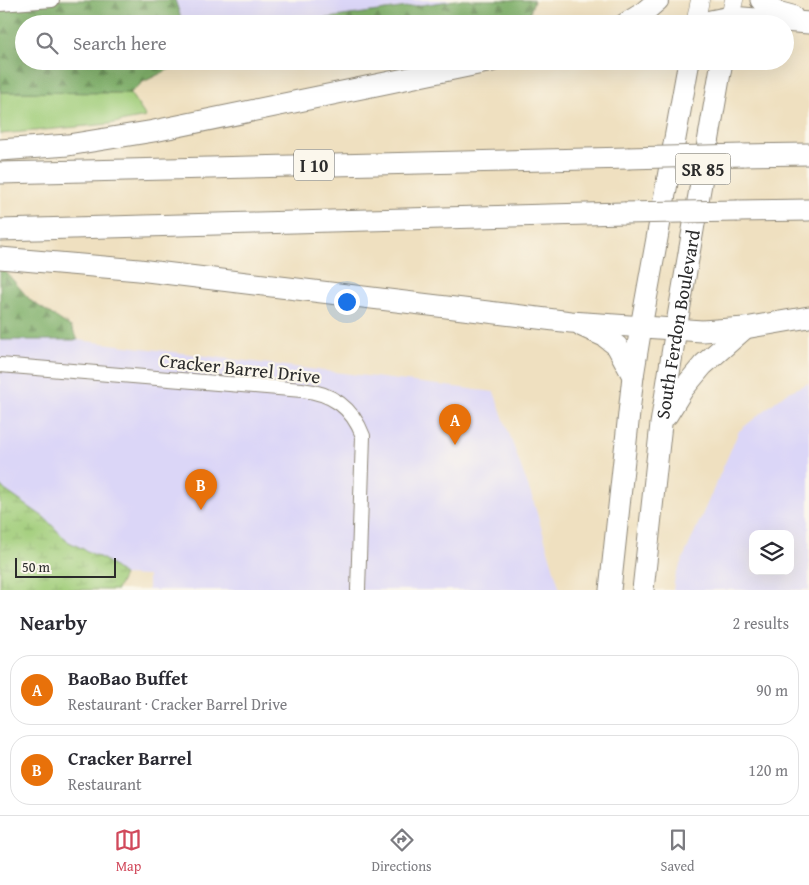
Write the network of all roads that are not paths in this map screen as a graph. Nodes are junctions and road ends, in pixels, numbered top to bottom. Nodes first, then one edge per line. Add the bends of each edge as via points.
1 (52, 0) edge
2 (658, 0) edge
3 (700, 0) edge
4 (761, 0) edge
5 (0, 4) edge
6 (640, 15) edge
7 (698, 15) edge
8 (787, 15) edge
9 (794, 17) edge
10 (794, 20) edge
11 (809, 22) edge
12 (449, 70) edge
13 (686, 70) edge
14 (720, 70) edge
15 (0, 150) edge
16 (809, 154) edge
17 (0, 173) edge
18 (809, 210) edge
19 (0, 230) edge
20 (0, 258) edge
21 (809, 317) edge
22 (571, 322) junction
23 (641, 327) junction
24 (745, 328) junction
25 (676, 329) junction
26 (0, 365) edge
27 (633, 376) junction
28 (662, 424) junction
29 (358, 590) edge
30 (610, 590) edge
31 (643, 590) edge

1 - 5 street
2 - 6 highway
3 - 7 main road
4 - 8 highway
9 - 11 highway
10 - 11 highway
12 - 15 highway via 154,131 68,146
13 - 23 highway, South Ferdon Boulevard / SR 85
14 - 25 highway, South Ferdon Boulevard / SR 85
16 - 17 highway, I 10, bridge
18 - 19 highway, bridge
20 - 22 highway via 148,271
21 - 24 highway
22 - 23 highway
22 - 27 highway via 604,336 617,346
23 - 25 highway
23 - 27 highway, South Ferdon Boulevard / SR 85
24 - 25 highway
24 - 28 highway via 703,365 683,389
25 - 28 highway, South Ferdon Boulevard / SR 85
26 - 29 street, Cracker Barrel Drive via 316,391 340,402 350,412 363,436
27 - 30 highway, South Ferdon Boulevard / SR 85
28 - 31 highway, South Ferdon Boulevard / SR 85

